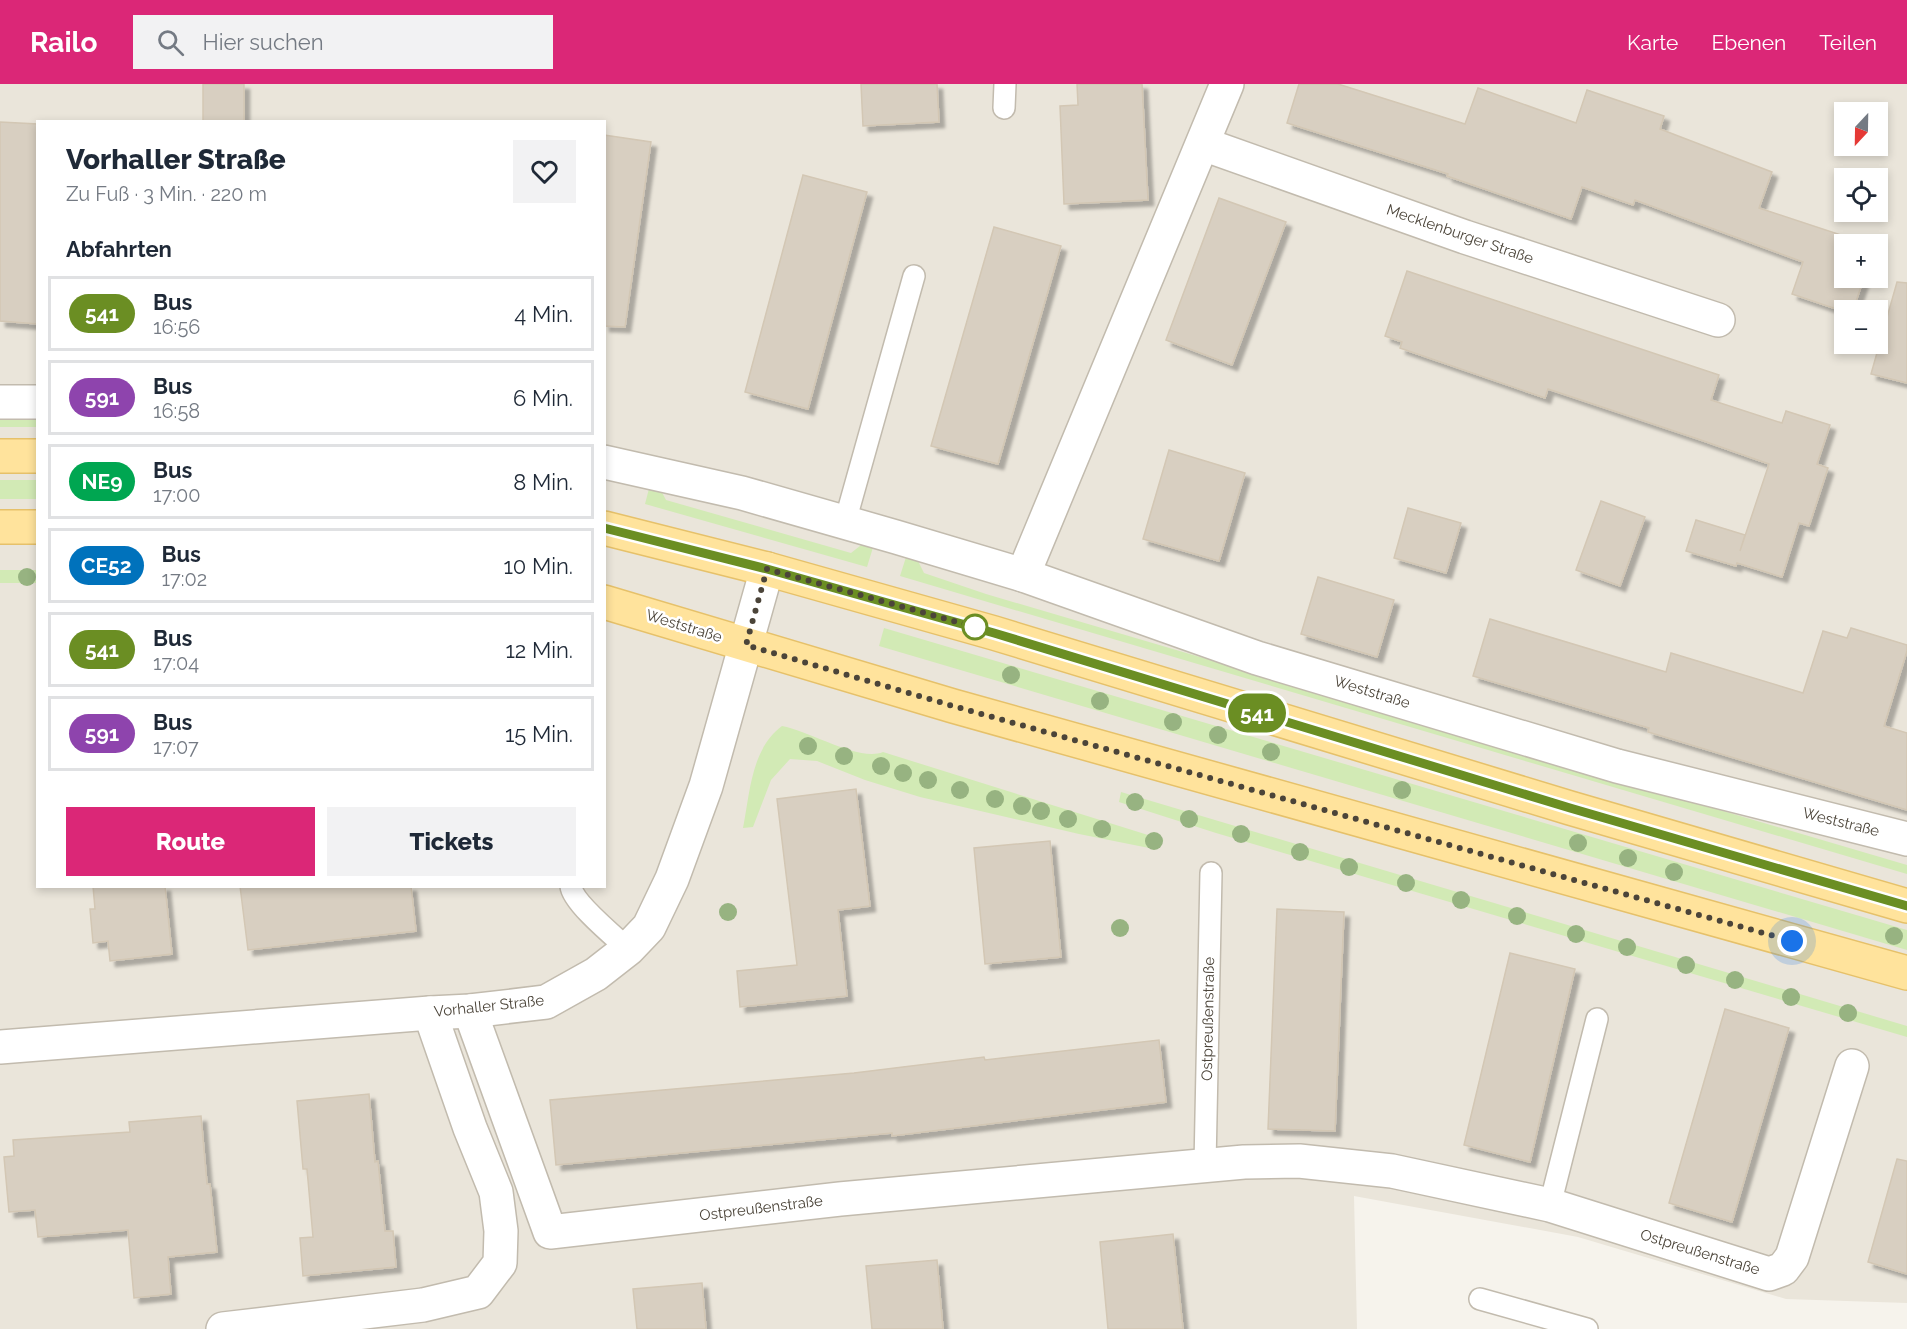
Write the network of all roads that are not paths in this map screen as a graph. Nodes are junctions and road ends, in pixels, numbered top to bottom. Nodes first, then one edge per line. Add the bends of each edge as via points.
1 (1005, 84) edge
2 (1227, 84) edge
3 (1004, 108) dead end
4 (1203, 144) junction
5 (914, 276) dead end
6 (1718, 320) dead end
7 (0, 402) edge
8 (36, 402) edge
9 (0, 456) edge
10 (36, 456) edge
11 (606, 462) edge
12 (845, 522) junction
13 (0, 527) edge
14 (36, 527) edge
15 (606, 529) edge
16 (767, 569) junction
17 (1023, 575) junction
18 (606, 603) edge
19 (746, 645) junction
20 (1907, 839) edge
21 (1211, 873) dead end
22 (571, 888) edge
23 (1907, 906) edge
24 (628, 949) junction
25 (1907, 973) edge
26 (470, 1011) junction
27 (430, 1013) junction
28 (1597, 1019) dead end
29 (0, 1047) edge
30 (1851, 1066) dead end
31 (1205, 1165) junction
32 (1550, 1206) junction
33 (1480, 1299) dead end
34 (223, 1329) edge
35 (1587, 1329) edge

1 - 3 lane
2 - 4 street
4 - 6 street, Mecklenburger Straße via 1465,237
4 - 17 street
5 - 12 lane
7 - 8 street
9 - 10 main road
11 - 12 street, Weststraße via 742,493
12 - 17 street, Weststraße
13 - 14 main road
15 - 16 main road
16 - 19 street, Vorhaller Straße
16 - 23 main road
17 - 20 street, Weststraße via 1257,658 1594,759
18 - 19 main road, Weststraße
19 - 24 street, Vorhaller Straße via 706,786 672,879 649,927
19 - 25 main road, Weststraße via 965,710
21 - 31 lane, Ostpreußenstraße
22 - 24 lane via 587,911
24 - 26 street, Vorhaller Straße via 596,974 546,1002
26 - 27 street, Vorhaller Straße
26 - 31 street, Ostpreußenstraße via 550,1232 840,1199
27 - 29 street, Vorhaller Straße
27 - 34 street via 496,1192 500,1263 478,1292 423,1305
28 - 32 lane
30 - 32 street, Ostpreußenstraße via 1792,1257 1783,1269 1769,1274
31 - 32 street, Ostpreußenstraße via 1299,1161 1392,1171
33 - 35 lane

